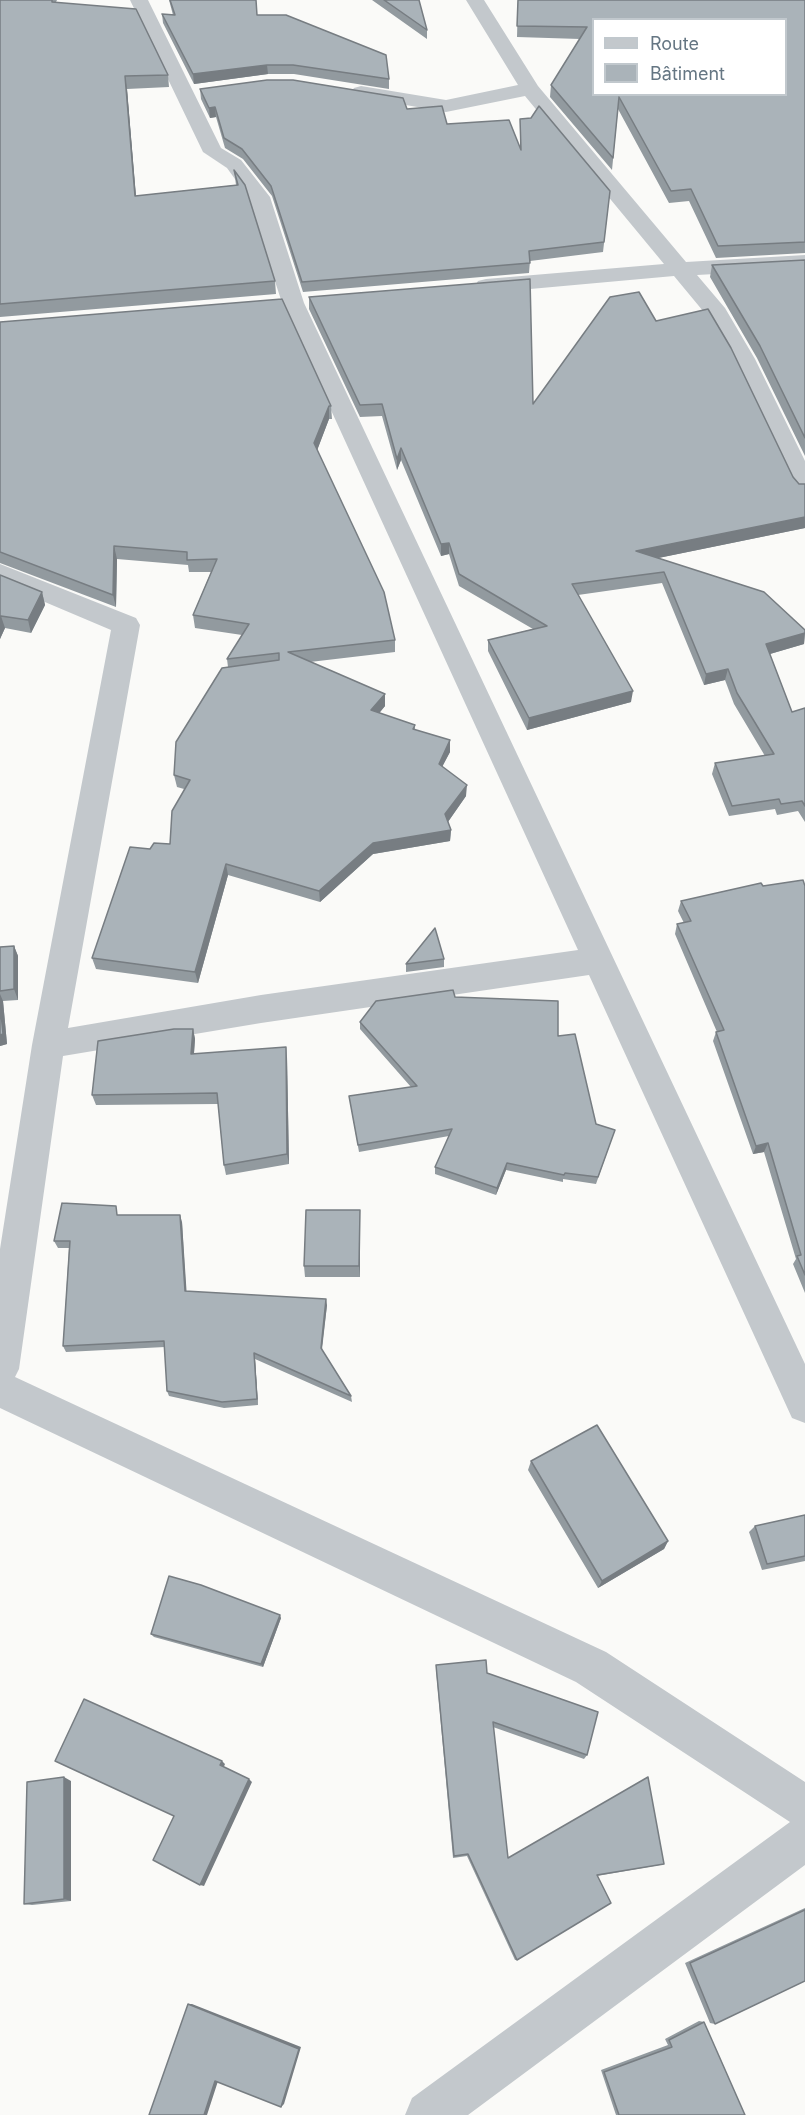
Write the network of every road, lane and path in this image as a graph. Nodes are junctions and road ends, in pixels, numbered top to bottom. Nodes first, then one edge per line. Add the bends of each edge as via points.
1 (139, 0) edge
2 (475, 0) edge
3 (344, 89) edge
4 (530, 89) junction
5 (805, 262) edge
6 (680, 269) junction
7 (469, 288) edge
8 (805, 487) edge
9 (0, 573) edge
10 (599, 960) junction
11 (48, 1045) junction
12 (0, 1369) edge
13 (0, 1389) edge
14 (805, 1405) edge
15 (805, 1807) edge
16 (805, 1838) edge
17 (429, 2115) edge

1 - 10 street via 198,91 204,136 213,152 234,164 259,197 293,303
2 - 4 street
3 - 4 street via 446,106
4 - 6 street
5 - 6 street
6 - 7 street
6 - 8 street via 713,308 743,359
9 - 11 street via 126,625
10 - 11 street via 261,1009
10 - 14 street
11 - 12 street
13 - 15 street via 591,1667
16 - 17 street

